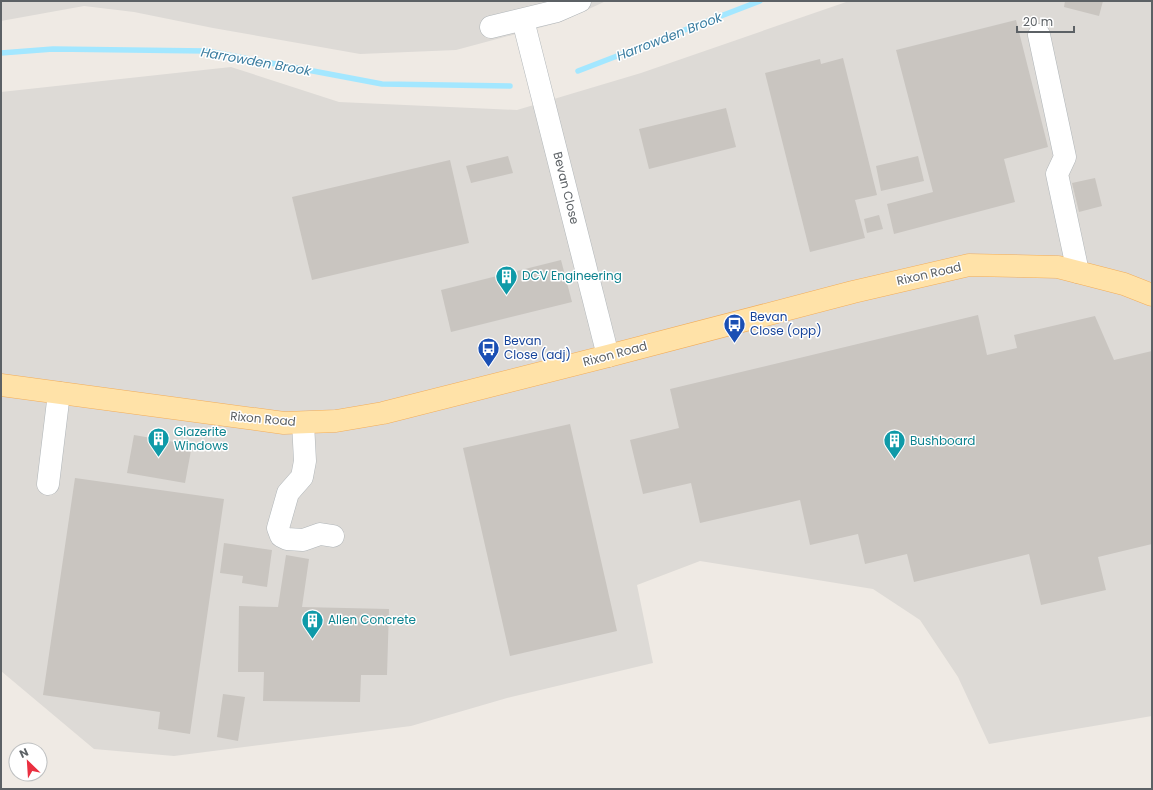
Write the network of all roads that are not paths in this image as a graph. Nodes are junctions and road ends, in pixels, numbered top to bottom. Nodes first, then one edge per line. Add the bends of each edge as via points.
1 (580, 1) edge
2 (523, 20) junction
3 (491, 28) dead end
4 (1039, 35) dead end
5 (1078, 272) junction
6 (1152, 296) edge
7 (608, 356) junction
8 (1, 385) edge
9 (59, 393) junction
10 (303, 422) junction
11 (48, 484) dead end
12 (333, 536) dead end

1 - 2 street
2 - 3 street
2 - 7 street, Bevan Close
4 - 5 street via 1065,157 1057,174
5 - 6 main road, Rixon Road via 1124,284
5 - 7 main road, Rixon Road via 1058,267 970,265 853,292
7 - 10 main road, Rixon Road via 383,413 336,421
8 - 9 main road, Rixon Road
9 - 10 main road, Rixon Road via 284,423
9 - 11 street
10 - 12 street via 305,461 302,477 288,493 278,528 281,536 287,539 303,540 320,534

